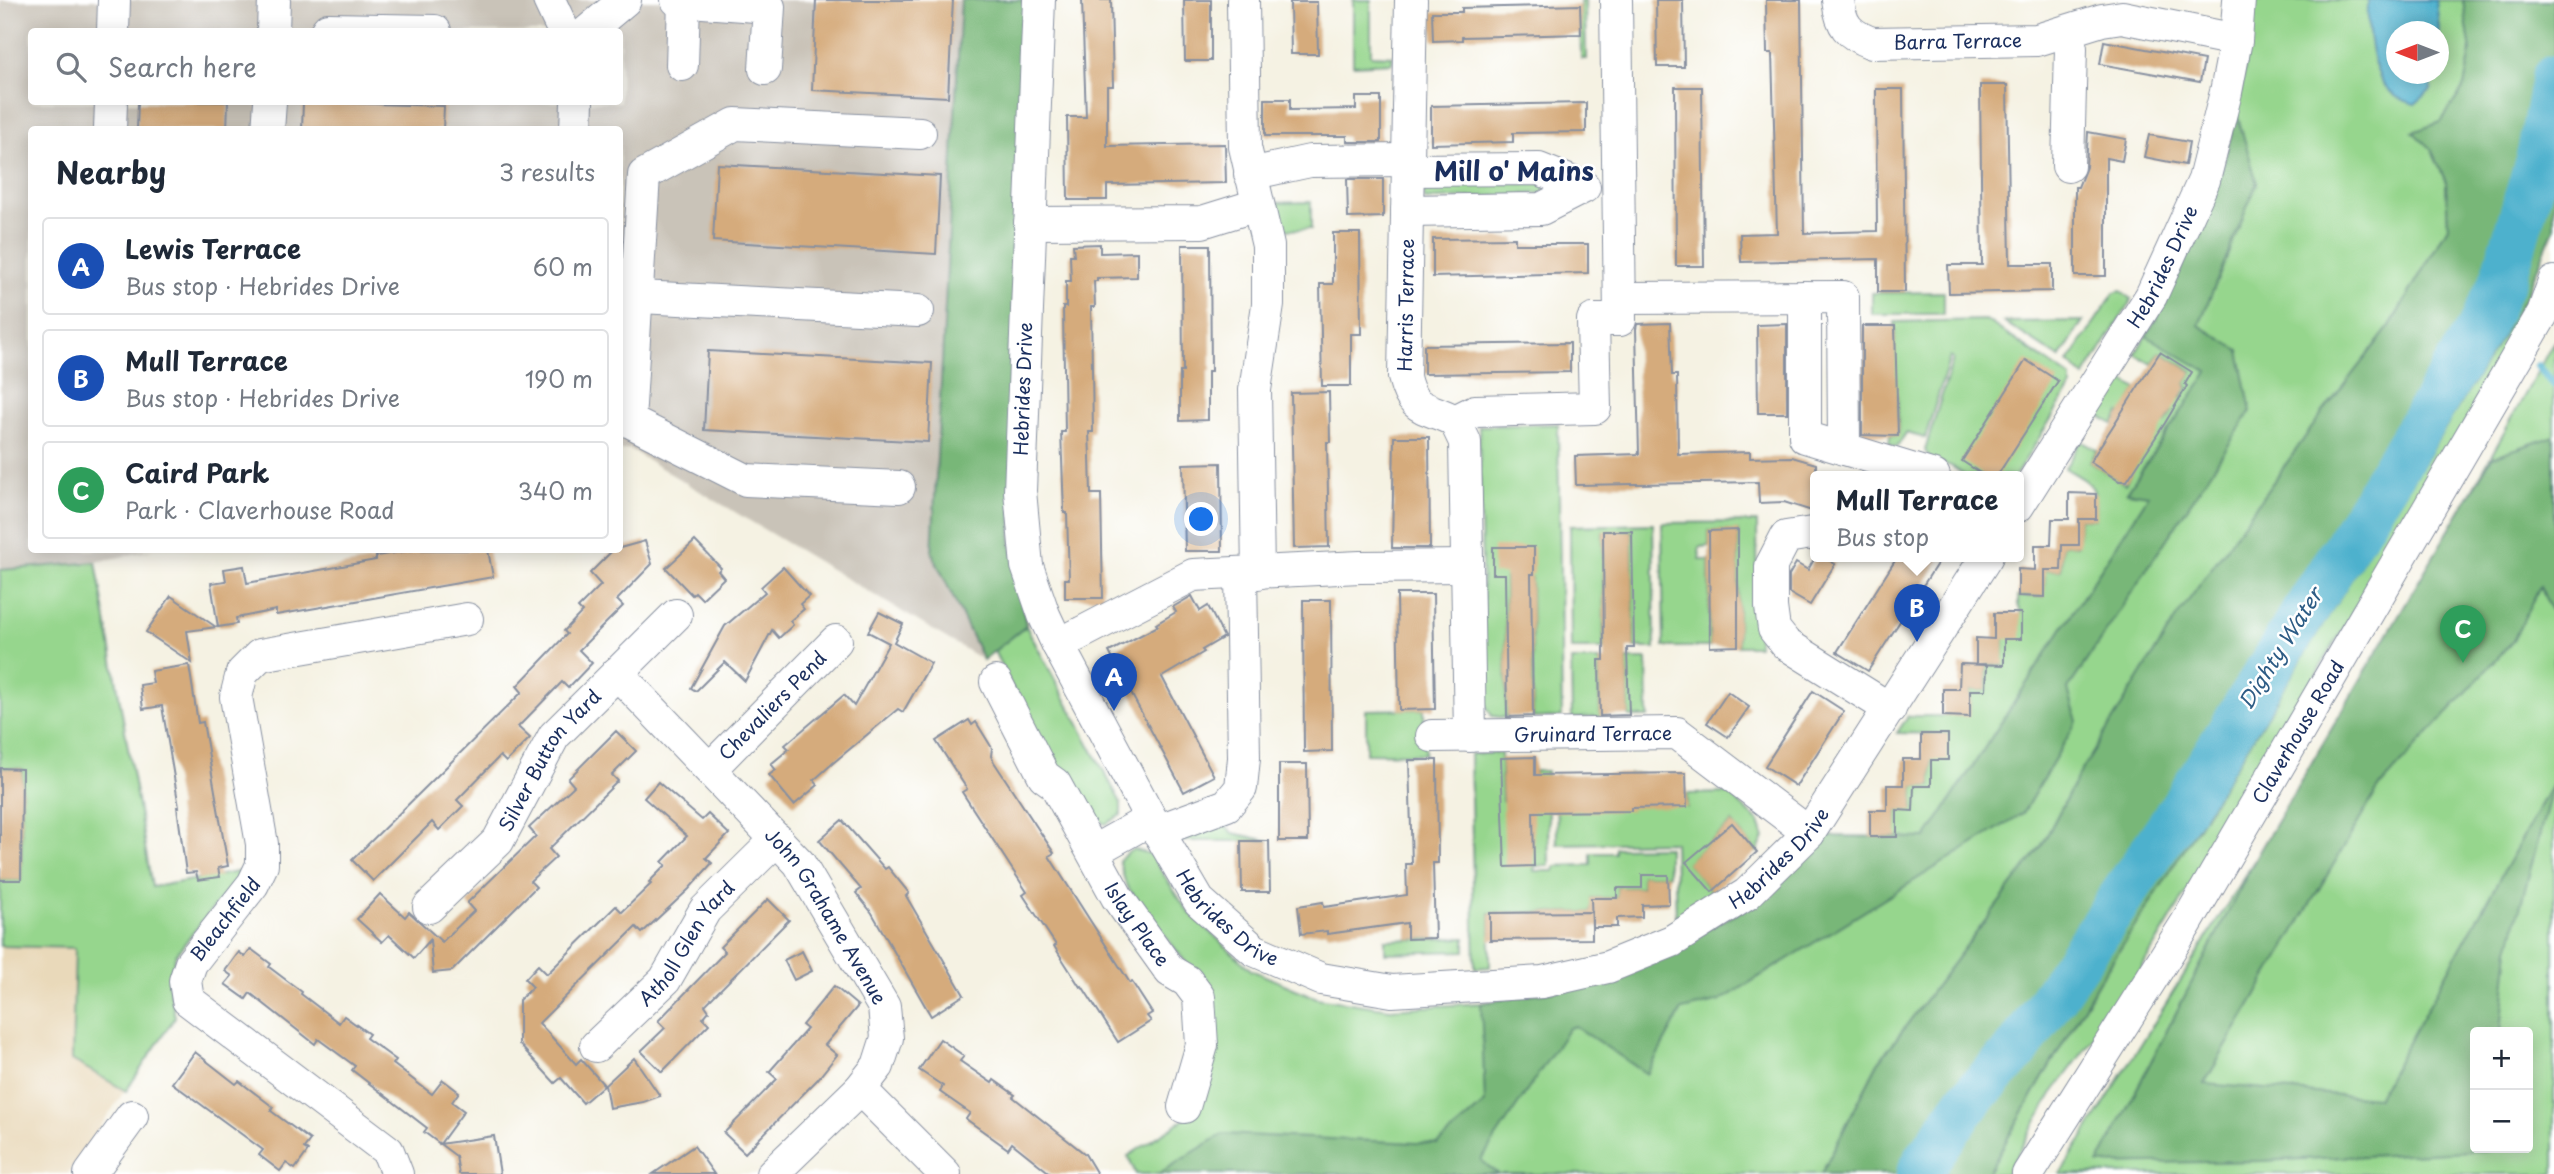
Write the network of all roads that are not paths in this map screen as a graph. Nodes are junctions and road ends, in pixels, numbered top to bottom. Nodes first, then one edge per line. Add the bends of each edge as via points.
1 (114, 0) edge
2 (274, 0) edge
3 (549, 0) edge
4 (625, 0) edge
5 (677, 0) edge
6 (1039, 0) edge
7 (1243, 0) edge
8 (1411, 0) edge
9 (1616, 0) edge
10 (1838, 0) edge
11 (2239, 0) edge
12 (684, 1) edge
13 (2101, 10) edge
14 (113, 28) edge
15 (273, 28) edge
16 (562, 28) edge
17 (592, 28) edge
18 (2067, 32) junction
19 (2236, 40) junction
20 (682, 65) dead end
21 (765, 69) dead end
22 (111, 105) edge
23 (270, 105) edge
24 (576, 105) edge
25 (110, 126) edge
26 (268, 126) edge
27 (576, 126) edge
28 (920, 134) dead end
29 (1408, 165) junction
30 (2068, 166) dead end
31 (1250, 174) junction
32 (1619, 186) junction
33 (1584, 187) junction
34 (1257, 205) junction
35 (1407, 211) junction
36 (1030, 223) junction
37 (2554, 282) edge
38 (627, 297) edge
39 (1619, 298) junction
40 (918, 311) dead end
41 (1455, 421) junction
42 (1917, 471) edge
43 (899, 487) dead end
44 (2024, 497) edge
45 (1810, 533) edge
46 (1982, 562) edge
47 (1467, 566) junction
48 (1250, 573) junction
49 (676, 615) dead end
50 (467, 619) dead end
51 (836, 641) dead end
52 (1058, 645) junction
53 (617, 673) junction
54 (996, 682) dead end
55 (1890, 709) junction
56 (1470, 736) junction
57 (1432, 737) dead end
58 (710, 769) junction
59 (1154, 825) junction
60 (1809, 833) junction
61 (777, 839) junction
62 (1094, 851) junction
63 (429, 908) dead end
64 (596, 1046) dead end
65 (860, 1089) junction
66 (1184, 1107) dead end
67 (132, 1116) dead end
68 (90, 1174) edge
69 (397, 1174) edge
70 (772, 1174) edge
71 (945, 1174) edge
72 (2028, 1174) edge

1 - 14 street
2 - 15 street
3 - 16 street
4 - 17 street
5 - 12 street
6 - 36 street, Hebrides Drive
7 - 31 street via 1245,147
8 - 29 street, Harris Terrace
9 - 32 street
10 - 18 street, Barra Terrace via 1842,23 1855,37 1872,43 2037,40
11 - 19 street, Hebrides Drive
12 - 20 street
12 - 21 street via 769,7
13 - 18 street, Barra Terrace
13 - 19 street, Barra Terrace
18 - 30 street via 2071,48
19 - 44 street, Hebrides Drive via 2204,180 2156,284
22 - 25 street
23 - 26 street
24 - 27 street
28 - 38 street via 735,124 644,175
29 - 31 street via 1310,161
29 - 33 street via 1539,169
29 - 35 street, Harris Terrace
31 - 34 street
32 - 33 street
32 - 39 street
33 - 35 street via 1541,209
34 - 36 street via 1202,222
34 - 48 street via 1268,246 1268,305 1255,390
35 - 41 street, Harris Terrace via 1405,377 1409,396 1421,408
36 - 52 street, Hebrides Drive via 1020,491 1027,566
37 - 72 street, Claverhouse Road via 2543,313 2193,912
38 - 40 street
38 - 43 street via 629,421 746,480
39 - 41 street via 1620,320 1593,320 1595,408 1475,411
39 - 42 street via 1843,297 1844,449
41 - 47 street via 1465,442
45 - 55 street via 1786,537 1771,566 1774,629 1786,644
46 - 55 street, Hebrides Drive
47 - 48 street
47 - 56 street
48 - 52 street via 1193,575
48 - 59 street via 1241,788 1227,805
49 - 53 street, Silver Button Yard
50 - 69 street, Bleachfield via 260,655 242,673 236,697 262,865 253,884 191,963 185,981 188,1000 388,1151
51 - 58 street, Chevaliers Pend
52 - 59 street, Hebrides Drive
53 - 58 street, John Grahame Avenue
53 - 63 street, Silver Button Yard via 554,736 498,841
54 - 62 street, Islay Place via 1044,776 1055,784
55 - 60 street, Hebrides Drive
56 - 57 street, Gruinard Terrace
56 - 60 street, Gruinard Terrace via 1677,733
58 - 61 street, John Grahame Avenue
59 - 60 street, Hebrides Drive via 1199,901 1254,950 1321,979 1392,991 1542,982 1608,967 1672,941 1747,894
59 - 62 street
61 - 64 street, Atholl Glen Yard via 705,910 665,980
61 - 65 street, John Grahame Avenue via 799,863 884,1007 887,1038 878,1066
62 - 66 street, Islay Place via 1117,897 1170,971 1187,981 1199,997 1202,1045
65 - 70 street, John Grahame Avenue
65 - 71 street
67 - 68 street

